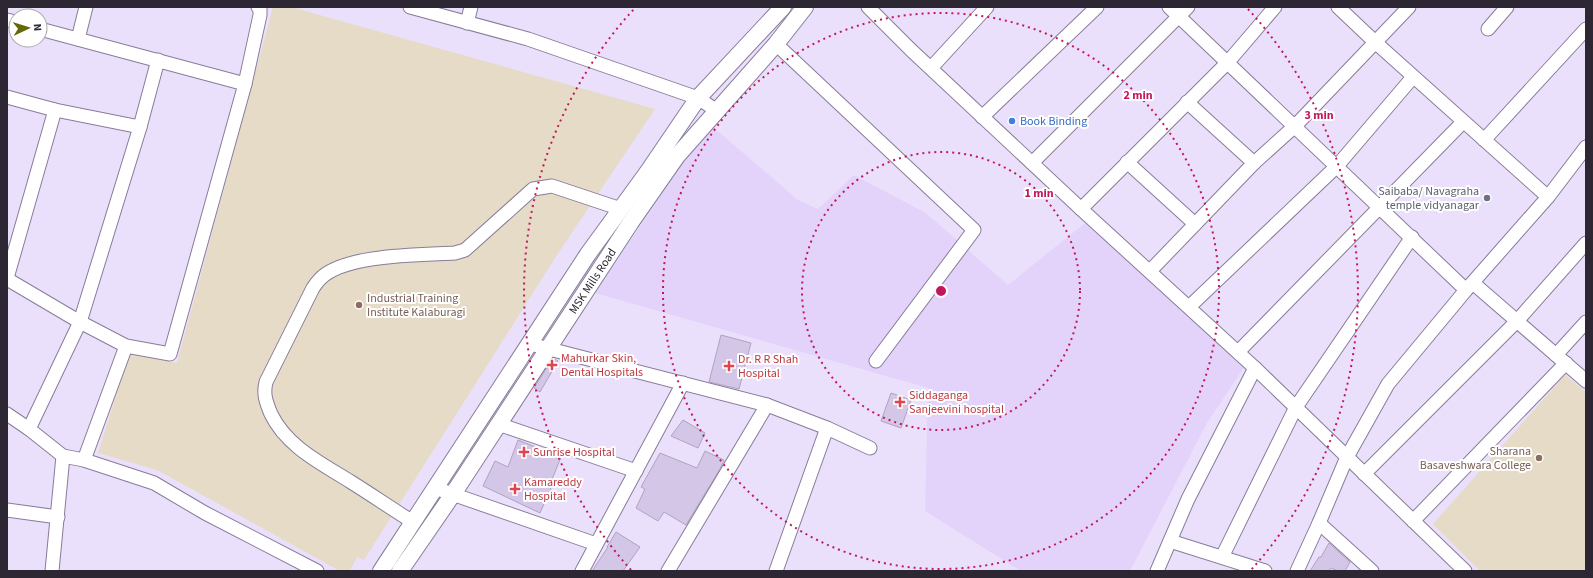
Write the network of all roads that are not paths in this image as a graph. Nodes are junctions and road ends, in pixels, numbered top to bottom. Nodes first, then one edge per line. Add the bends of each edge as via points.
1 (86, 7) edge
2 (258, 7) edge
3 (410, 7) edge
4 (471, 7) edge
5 (782, 7) edge
6 (805, 7) edge
7 (987, 7) edge
8 (1097, 7) edge
9 (1169, 7) edge
10 (1276, 7) edge
11 (1338, 7) edge
12 (1409, 7) edge
13 (1508, 7) edge
14 (875, 9) edge
15 (1184, 12) edge
16 (467, 22) junction
17 (1488, 29) dead end
18 (1586, 29) edge
19 (48, 31) edge
20 (78, 39) junction
21 (1375, 42) junction
22 (776, 44) junction
23 (158, 60) junction
24 (1228, 62) junction
25 (931, 68) junction
26 (1413, 77) junction
27 (245, 84) junction
28 (7, 97) edge
29 (698, 98) junction
30 (1187, 102) junction
31 (56, 110) junction
32 (717, 111) junction
33 (982, 117) junction
34 (1464, 122) junction
35 (1295, 126) junction
36 (140, 127) junction
37 (1484, 140) junction
38 (1586, 147) edge
39 (1127, 162) junction
40 (1032, 163) junction
41 (1254, 163) junction
42 (1337, 166) junction
43 (1548, 198) junction
44 (1381, 207) junction
45 (1081, 209) junction
46 (621, 210) junction
47 (1195, 224) junction
48 (1412, 237) junction
49 (1586, 243) edge
50 (1150, 271) junction
51 (7, 278) edge
52 (1470, 286) junction
53 (1189, 307) junction
54 (1517, 321) junction
55 (80, 322) junction
56 (1586, 322) edge
57 (530, 344) junction
58 (126, 346) junction
59 (548, 349) junction
60 (1238, 352) junction
61 (1561, 359) junction
62 (876, 361) dead end
63 (1255, 368) junction
64 (1586, 381) edge
65 (683, 383) junction
66 (767, 405) junction
67 (1296, 407) junction
68 (7, 414) edge
69 (498, 424) junction
70 (827, 428) junction
71 (29, 429) junction
72 (870, 448) dead end
73 (63, 456) junction
74 (1346, 457) junction
75 (84, 460) junction
76 (636, 471) junction
77 (1364, 474) junction
78 (435, 488) junction
79 (453, 494) junction
80 (7, 510) edge
81 (58, 517) junction
82 (1413, 521) junction
83 (413, 522) junction
84 (1319, 523) junction
85 (1170, 540) junction
86 (596, 544) junction
87 (1222, 557) junction
88 (52, 571) edge
89 (317, 571) edge
90 (381, 571) edge
91 (400, 571) edge
92 (582, 571) edge
93 (668, 571) edge
94 (776, 571) edge
95 (1158, 571) edge
96 (1265, 571) edge
97 (1297, 571) edge
98 (1372, 571) edge
99 (1465, 571) edge

1 - 20 street
2 - 27 street via 260,15
3 - 16 street
4 - 16 street
5 - 29 main road, MSK Mills Road
6 - 22 main road, MSK Mills Road
7 - 25 street
8 - 33 street
9 - 15 street
10 - 24 street
11 - 21 street
12 - 21 street
13 - 17 street
14 - 25 street
15 - 24 street
15 - 40 street
16 - 29 street via 528,39
18 - 37 street
19 - 20 street
20 - 23 street
21 - 26 street
21 - 35 street
22 - 32 main road, MSK Mills Road
22 - 62 street via 974,230
23 - 27 street
23 - 36 street
24 - 30 street
24 - 35 street
25 - 33 street
26 - 34 street
26 - 42 street
27 - 58 street via 170,354
28 - 31 street
29 - 32 street
29 - 46 main road, MSK Mills Road
30 - 39 street
30 - 41 street
31 - 36 street
31 - 51 street
32 - 59 main road, MSK Mills Road via 677,156
33 - 40 street
34 - 37 street
34 - 44 street
35 - 41 street
35 - 42 street
36 - 55 street
37 - 43 street
38 - 43 street
39 - 45 street
39 - 47 street
40 - 45 street
41 - 47 street
42 - 44 street
42 - 53 street
43 - 52 street
44 - 48 street
44 - 60 street
45 - 50 street
46 - 57 main road, MSK Mills Road via 588,254
46 - 83 street via 552,186 542,186 533,189 465,250 360,261 334,270 321,278 313,288 266,382 265,401 277,425 306,454
47 - 50 street
48 - 52 street
48 - 67 street
49 - 54 street
50 - 53 street
51 - 55 street
52 - 54 street
52 - 74 street via 1388,384
53 - 60 street
54 - 61 street
54 - 77 street
55 - 58 street
55 - 71 street
56 - 61 street
57 - 59 street
57 - 78 main road, MSK Mills Road
58 - 75 street
59 - 65 street
59 - 69 main road, MSK Mills Road
60 - 63 street
61 - 64 street
61 - 82 street
63 - 67 street
63 - 85 street via 1188,499
65 - 66 street
65 - 76 street
66 - 70 street
66 - 93 street
67 - 74 street
67 - 87 street
68 - 71 street
69 - 76 street
69 - 79 main road, MSK Mills Road
70 - 72 street
70 - 94 street
71 - 73 street
73 - 75 street
73 - 81 street
74 - 77 street
74 - 84 street
75 - 89 street via 154,483 205,513
76 - 86 street
77 - 82 street
78 - 79 street
78 - 83 main road, MSK Mills Road
79 - 86 street
79 - 91 main road, MSK Mills Road
80 - 81 street
81 - 88 street
82 - 99 street
83 - 90 main road, MSK Mills Road
84 - 97 street
84 - 98 street
85 - 87 street
85 - 95 street
86 - 92 street
87 - 96 street

